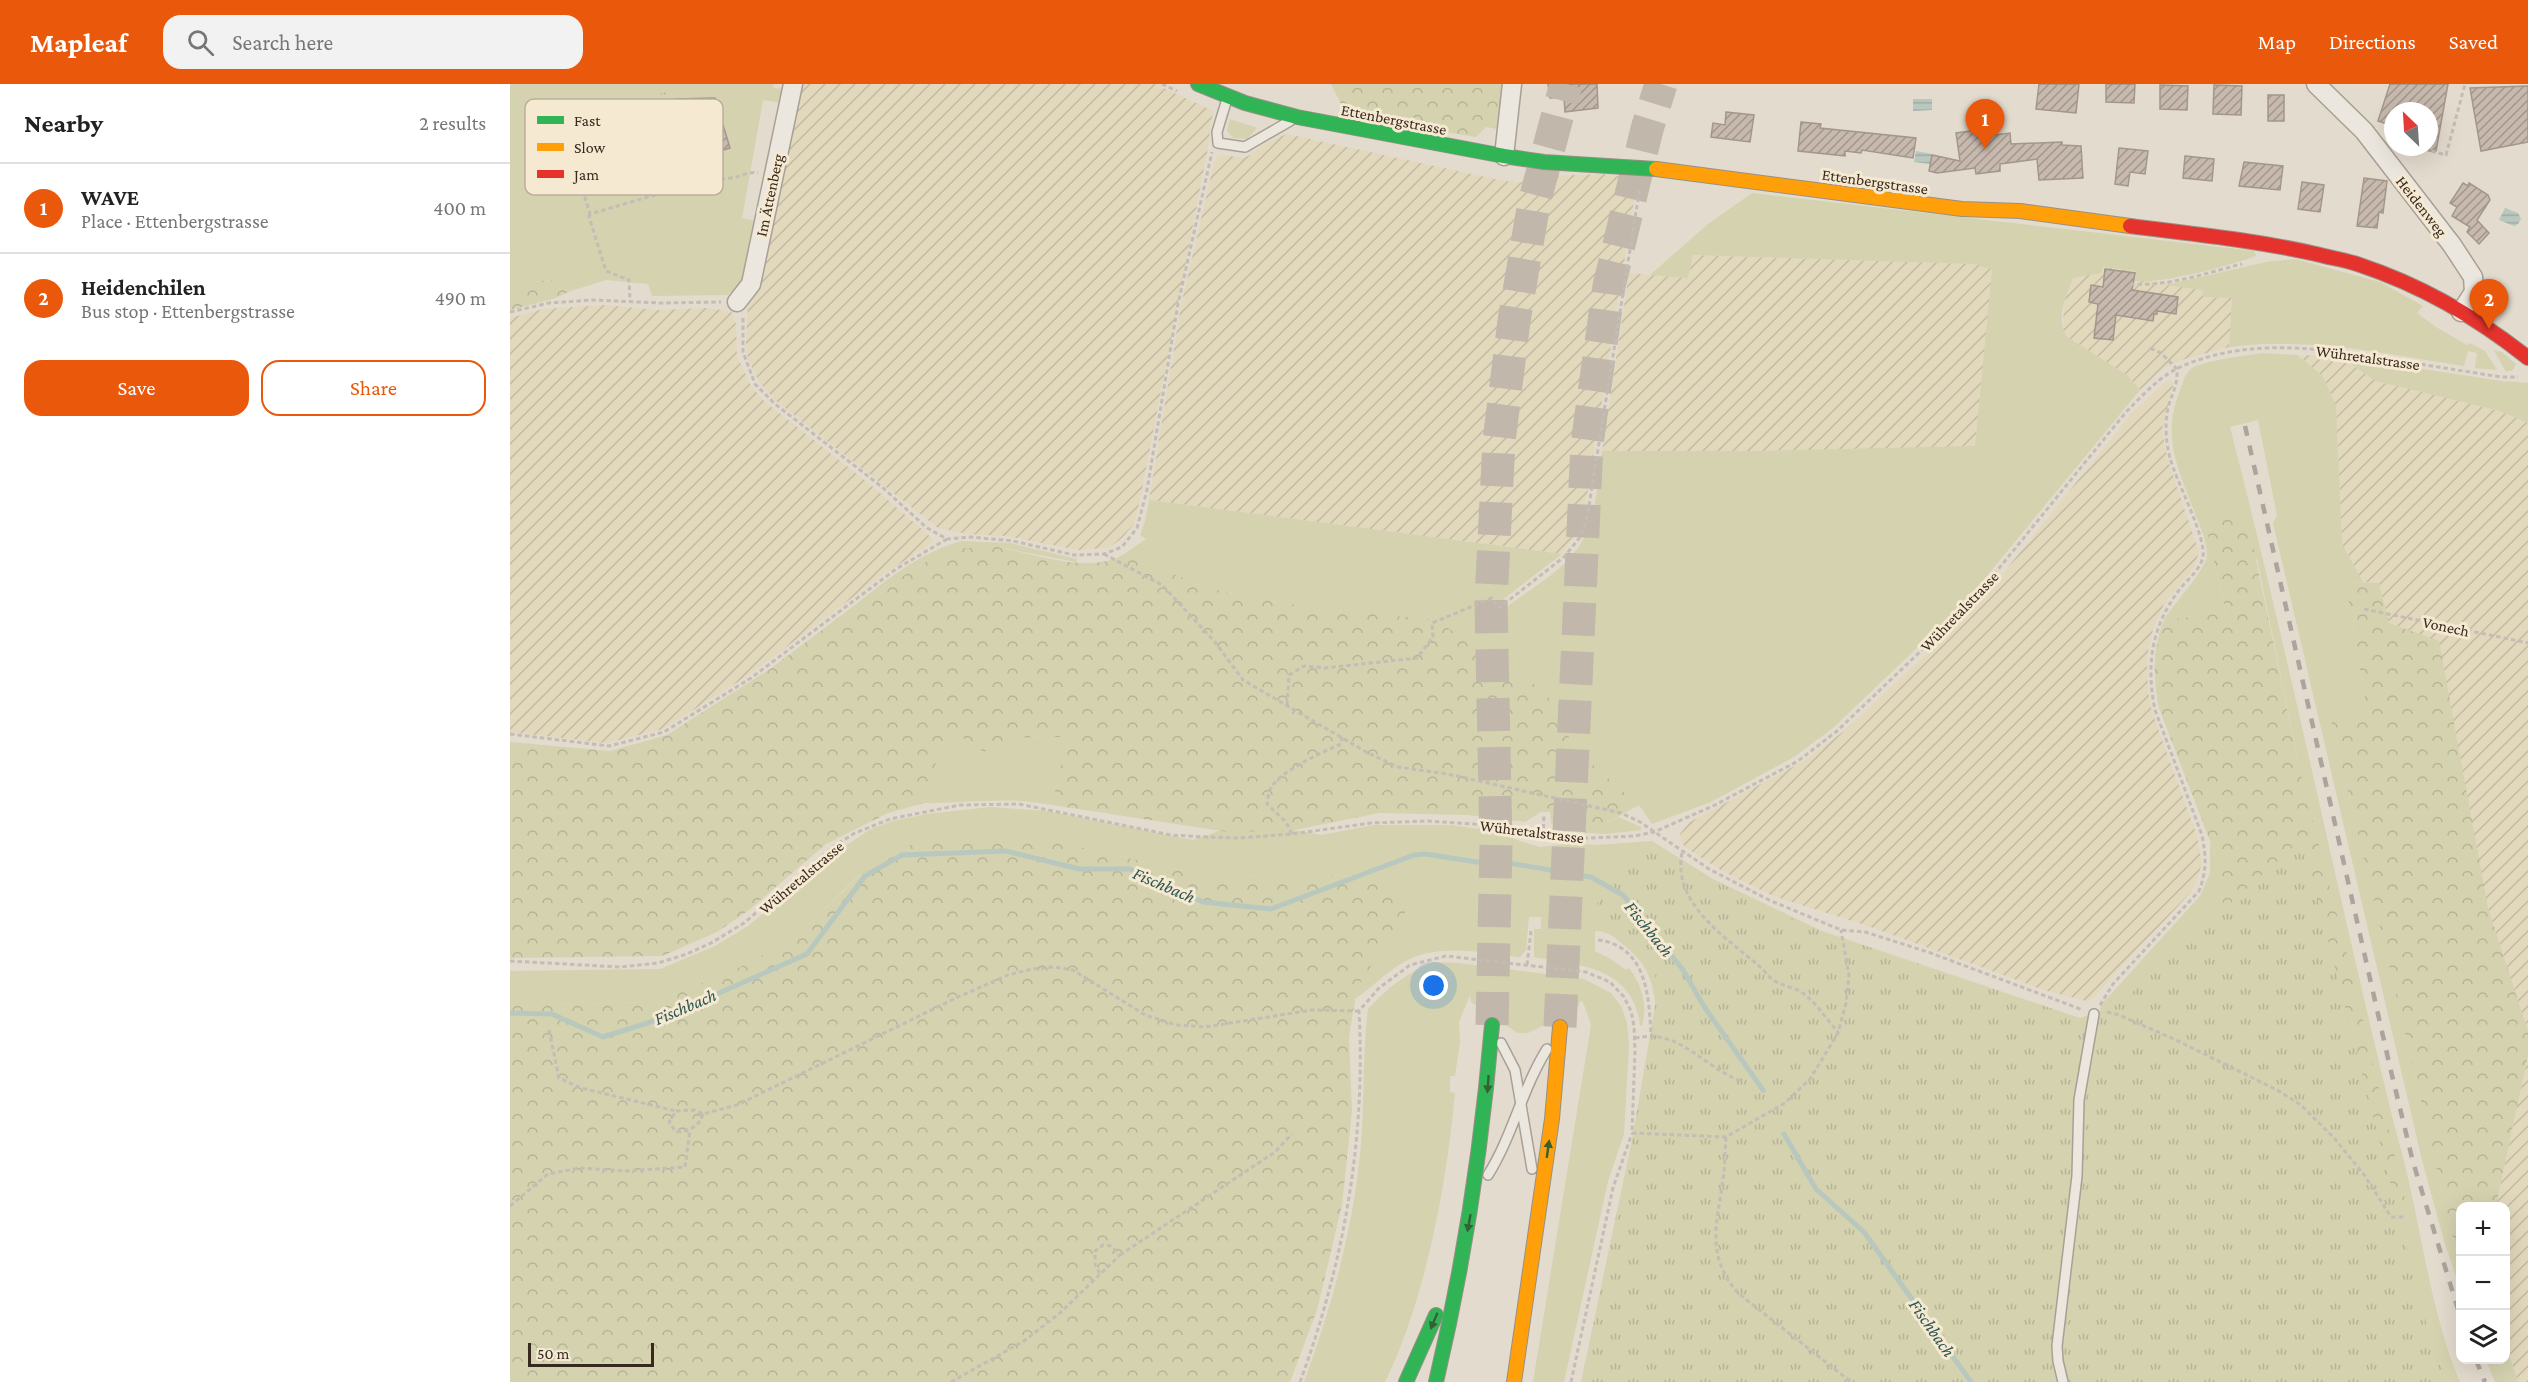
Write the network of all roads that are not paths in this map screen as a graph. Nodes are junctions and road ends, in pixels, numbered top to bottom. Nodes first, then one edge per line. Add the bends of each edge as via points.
1 (793, 84) edge
2 (1198, 84) edge
3 (1512, 84) edge
4 (2316, 84) edge
5 (1227, 97) junction
6 (1297, 117) junction
7 (1504, 156) junction
8 (737, 302) road end
9 (2461, 312) junction
10 (2528, 358) edge
11 (2094, 1014) road end
12 (1492, 1025) joint
13 (1560, 1027) joint
14 (1521, 1105) junction
15 (1473, 1198) junction
16 (1540, 1209) junction
17 (1465, 1248) junction
18 (1531, 1269) junction
19 (1450, 1324) junction
20 (1407, 1382) edge
21 (1426, 1382) edge
22 (1436, 1382) edge
23 (1505, 1382) edge
24 (1514, 1382) edge
25 (2064, 1382) edge

1 - 8 street, Im Ättenberg via 751,284
2 - 5 main road, Ettenbergstrasse
3 - 7 street
4 - 9 street, Heidenweg via 2364,131 2473,277 2474,291
5 - 6 main road, Ettenbergstrasse
5 - 6 lane via 1217,132 1218,143 1245,147
6 - 7 main road, Ettenbergstrasse
7 - 9 main road, Ettenbergstrasse via 1644,167 2275,245 2358,264
9 - 10 main road, Ettenbergstrasse
11 - 25 lane via 2079,1100 2077,1176 2057,1346
12 - 14 lane via 1515,1070
12 -> 15 main road
13 - 14 lane via 1536,1068
16 -> 13 main road
14 - 15 lane via 1501,1154
14 - 16 lane
15 -> 17 main road
16 - 18 main road
17 - 19 main road
17 -> 20 main road
18 - 23 main road
18 - 24 main road
19 - 21 main road
19 - 22 main road

